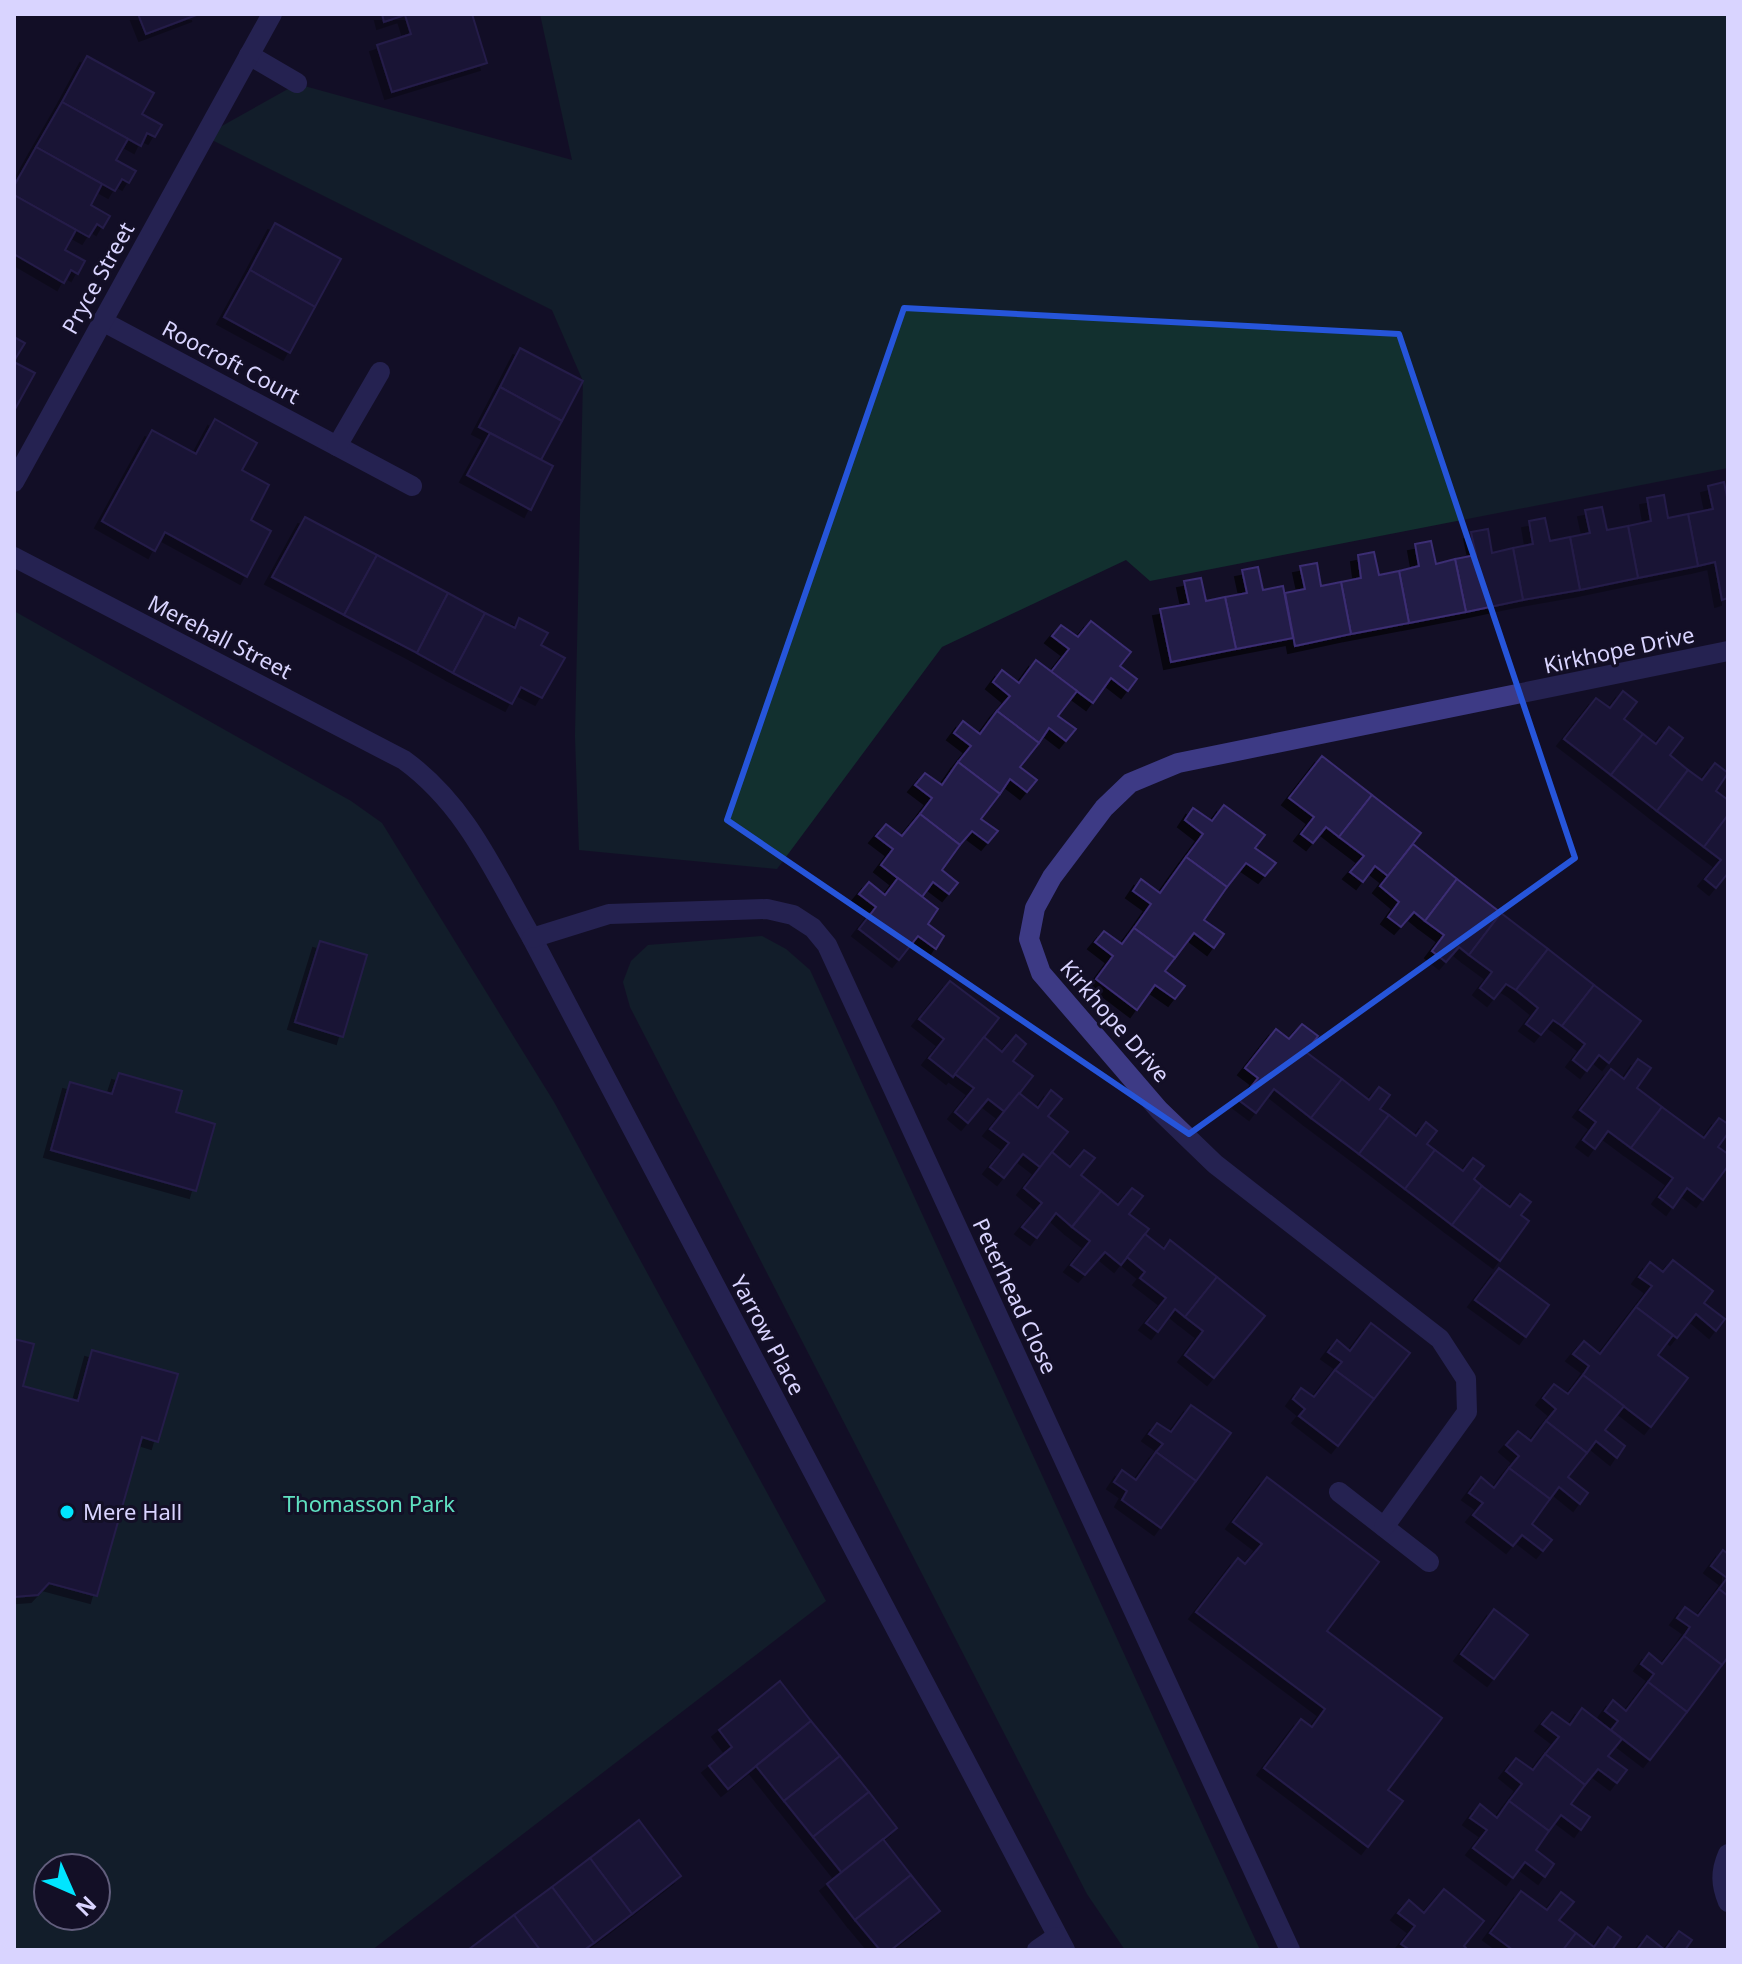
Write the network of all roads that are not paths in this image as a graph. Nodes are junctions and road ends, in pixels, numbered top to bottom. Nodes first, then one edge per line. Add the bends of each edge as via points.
1 (272, 14) edge
2 (249, 55) junction
3 (297, 83) dead end
4 (102, 321) junction
5 (380, 372) dead end
6 (337, 446) junction
7 (14, 482) edge
8 (412, 486) dead end
9 (14, 557) edge
10 (1728, 651) edge
11 (404, 760) joint
12 (532, 938) junction
13 (1339, 1492) dead end
14 (1384, 1527) junction
15 (1429, 1562) dead end
16 (1728, 1854) edge
17 (1728, 1902) edge
18 (1060, 1943) edge
19 (1037, 1950) edge
20 (1290, 1950) edge

1 - 2 street, Pryce Street
2 - 3 street
2 - 4 street, Pryce Street
4 - 6 street, Roocroft Court
4 - 7 street, Pryce Street
5 - 6 street
6 - 8 street, Roocroft Court
9 - 11 street, Merehall Street
10 - 14 street, Kirkhope Drive via 1178,763 1147,774 1104,808 1035,908 1029,939 1041,973 1159,1110 1251,1195 1440,1339 1458,1362 1466,1379 1467,1412
11 - 12 street, Yarrow Place via 459,810
12 - 18 street, Yarrow Place
12 - 20 street, Peterhead Close via 609,914 767,909 793,915 827,945
13 - 14 street
14 - 15 street
16 - 17 street via 1722,1866
18 - 19 street

